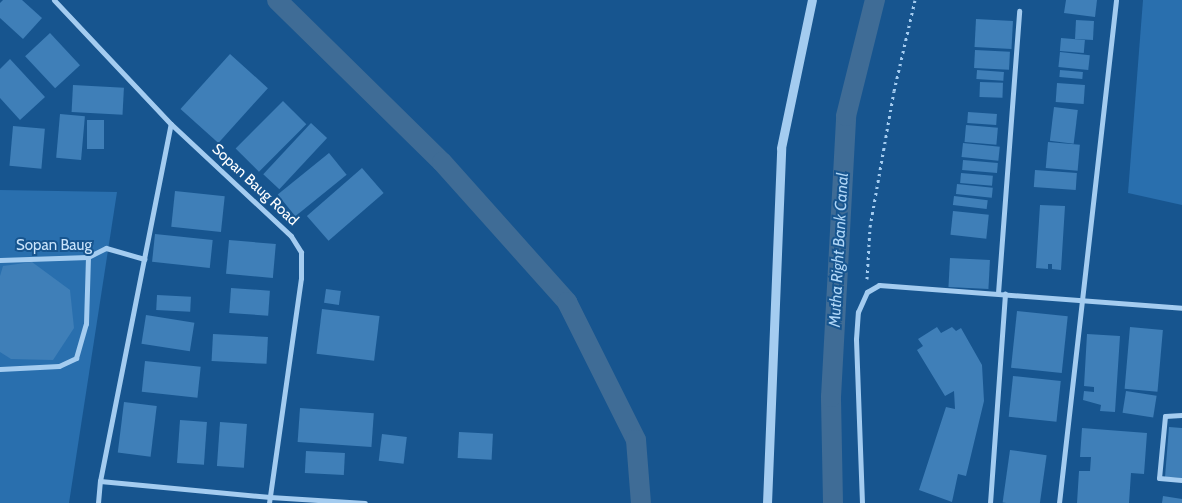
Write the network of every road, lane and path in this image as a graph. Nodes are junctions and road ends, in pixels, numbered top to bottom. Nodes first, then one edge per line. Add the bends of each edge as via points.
1 (54, 0) edge
2 (812, 0) edge
3 (915, 0) edge
4 (1116, 0) edge
5 (1019, 11) dead end
6 (171, 124) junction
7 (88, 257) junction
8 (144, 259) junction
9 (0, 260) edge
10 (867, 292) junction
11 (998, 293) junction
12 (1005, 294) junction
13 (1081, 301) junction
14 (1182, 308) edge
15 (0, 368) edge
16 (1182, 415) edge
17 (1182, 480) edge
18 (100, 481) junction
19 (269, 500) edge
20 (98, 503) edge
21 (365, 503) edge
22 (767, 503) edge
23 (862, 503) edge
24 (990, 503) edge
25 (1059, 503) edge

1 - 6 street, Sopan Baug Road
2 - 22 street via 781,148
3 - 10 path via 894,91 870,227
4 - 13 street
5 - 11 street
6 - 8 street
6 - 19 street, Sopan Baug Road via 291,236 301,252 301,278
7 - 8 street via 106,248
7 - 9 street
7 - 15 street via 86,324 76,358 59,366
8 - 18 street
10 - 11 street via 879,284
10 - 23 street via 858,312 856,340
11 - 12 street
12 - 13 street
12 - 24 street
13 - 14 street
13 - 25 street
16 - 17 street via 1165,416 1159,478
18 - 19 street
18 - 20 street
19 - 21 street

